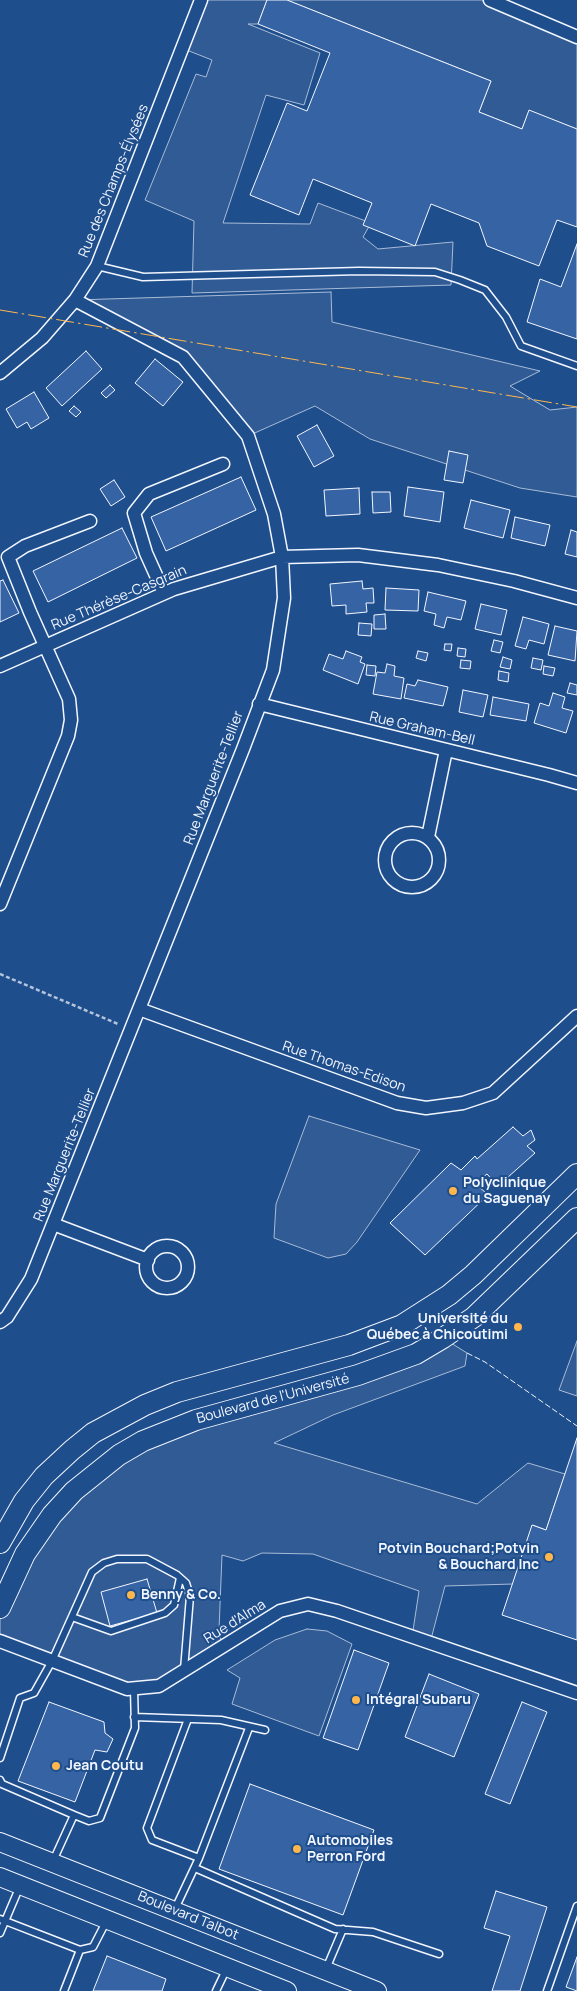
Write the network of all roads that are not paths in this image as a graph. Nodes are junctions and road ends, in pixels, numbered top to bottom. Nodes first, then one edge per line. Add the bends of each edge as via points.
1 (201, 0) edge
2 (490, 0) edge
3 (577, 37) edge
4 (97, 266) junction
5 (75, 300) junction
6 (577, 366) edge
7 (0, 373) edge
8 (223, 464) dead end
9 (90, 521) dead end
10 (4, 557) edge
11 (282, 557) junction
12 (164, 593) junction
13 (577, 598) edge
14 (45, 646) junction
15 (0, 666) edge
16 (259, 704) junction
17 (446, 750) junction
18 (577, 783) edge
19 (428, 837) junction
20 (0, 904) edge
21 (139, 1009) junction
22 (575, 1023) edge
23 (577, 1174) edge
24 (577, 1218) edge
25 (53, 1224) junction
26 (148, 1260) dead end
27 (0, 1322) edge
28 (0, 1543) edge
29 (180, 1578) junction
30 (0, 1608) edge
31 (72, 1617) junction
32 (0, 1641) edge
33 (52, 1661) junction
34 (184, 1671) junction
35 (134, 1689) junction
36 (577, 1693) edge
37 (134, 1717) junction
38 (188, 1719) junction
39 (249, 1728) junction
40 (265, 1730) dead end
41 (0, 1758) edge
42 (0, 1780) edge
43 (74, 1815) junction
44 (0, 1842) edge
45 (199, 1858) junction
46 (52, 1862) junction
47 (194, 1868) junction
48 (0, 1877) edge
49 (20, 1885) junction
50 (577, 1906) edge
51 (174, 1910) junction
52 (3, 1920) edge
53 (107, 1920) junction
54 (343, 1929) junction
55 (0, 1933) edge
56 (80, 1950) junction
57 (439, 1954) dead end
58 (227, 1967) junction
59 (325, 1970) junction
60 (64, 1991) edge
61 (216, 1991) edge
62 (287, 1991) edge
63 (377, 1991) edge
64 (547, 1991) edge

1 - 4 street, Rue des Champs-Élysées
2 - 3 street
4 - 5 street, Rue des Champs-Élysées
4 - 6 lane via 143,277 435,272 485,290 506,317 521,346
5 - 7 street, Rue des Champs-Élysées via 42,338
5 - 11 street, Rue Marguerite-Tellier via 183,357 248,436 274,514
8 - 12 street via 150,494 134,513 146,553
9 - 10 street
10 - 14 street
11 - 12 street, Rue Thérèse-Casgrain
11 - 13 street, Rue Thérèse-Casgrain via 358,555 438,565
11 - 16 street, Rue Marguerite-Tellier via 284,598 272,670
12 - 14 street, Rue Thérèse-Casgrain
14 - 15 street, Rue Thérèse-Casgrain
14 - 20 street via 69,699 71,720 68,736
16 - 17 street, Rue Graham-Bell
16 - 21 street, Rue Marguerite-Tellier
17 - 18 street, Rue Graham-Bell
17 - 19 street
19 - 19 street via 435,844 440,862 432,879 415,887 398,884 386,870 385,852 389,844 402,834 411,832
21 - 22 street, Rue Thomas-Edison via 397,1104 426,1108 493,1093
21 - 25 street, Rue Marguerite-Tellier
23 - 28 main road via 473,1275 449,1295 402,1325 349,1345 177,1392 145,1405 94,1433 44,1476 24,1501
24 - 30 main road, Boulevard de l'Université via 474,1317 416,1354 358,1375 196,1420 142,1441 119,1455 74,1491 52,1515 26,1554
25 - 26 street
25 - 27 street, Rue Marguerite-Tellier via 32,1279 7,1317
29 - 31 lane via 172,1608 165,1613 111,1631
29 - 31 lane via 147,1559 117,1559 104,1563 92,1572
29 - 34 lane via 190,1596
31 - 33 lane
32 - 33 street, Rue d'Alma
33 - 35 street, Rue d'Alma
33 - 41 lane via 34,1694 20,1698
34 - 35 street, Rue d'Alma via 159,1686
34 - 36 street, Rue d'Alma via 280,1611 308,1604
35 - 37 lane
37 - 38 lane
37 - 43 lane via 135,1728 100,1818 89,1821
38 - 39 lane via 221,1720
38 - 45 lane via 147,1828 152,1840
39 - 40 lane
39 - 45 lane
42 - 43 lane via 2,1784
43 - 46 lane
44 - 46 main road, Boulevard Talbot
45 - 47 lane
46 - 51 main road, Boulevard Talbot
47 - 51 lane
47 - 54 lane via 335,1929
48 - 49 main road
49 - 52 lane
49 - 53 main road
50 - 64 lane
51 - 59 main road, Boulevard Talbot
52 - 55 lane
52 - 56 lane
53 - 56 lane via 93,1947
53 - 58 main road
54 - 57 lane via 373,1932
54 - 59 lane
56 - 60 lane
58 - 61 lane
58 - 62 main road
59 - 63 main road, Boulevard Talbot

